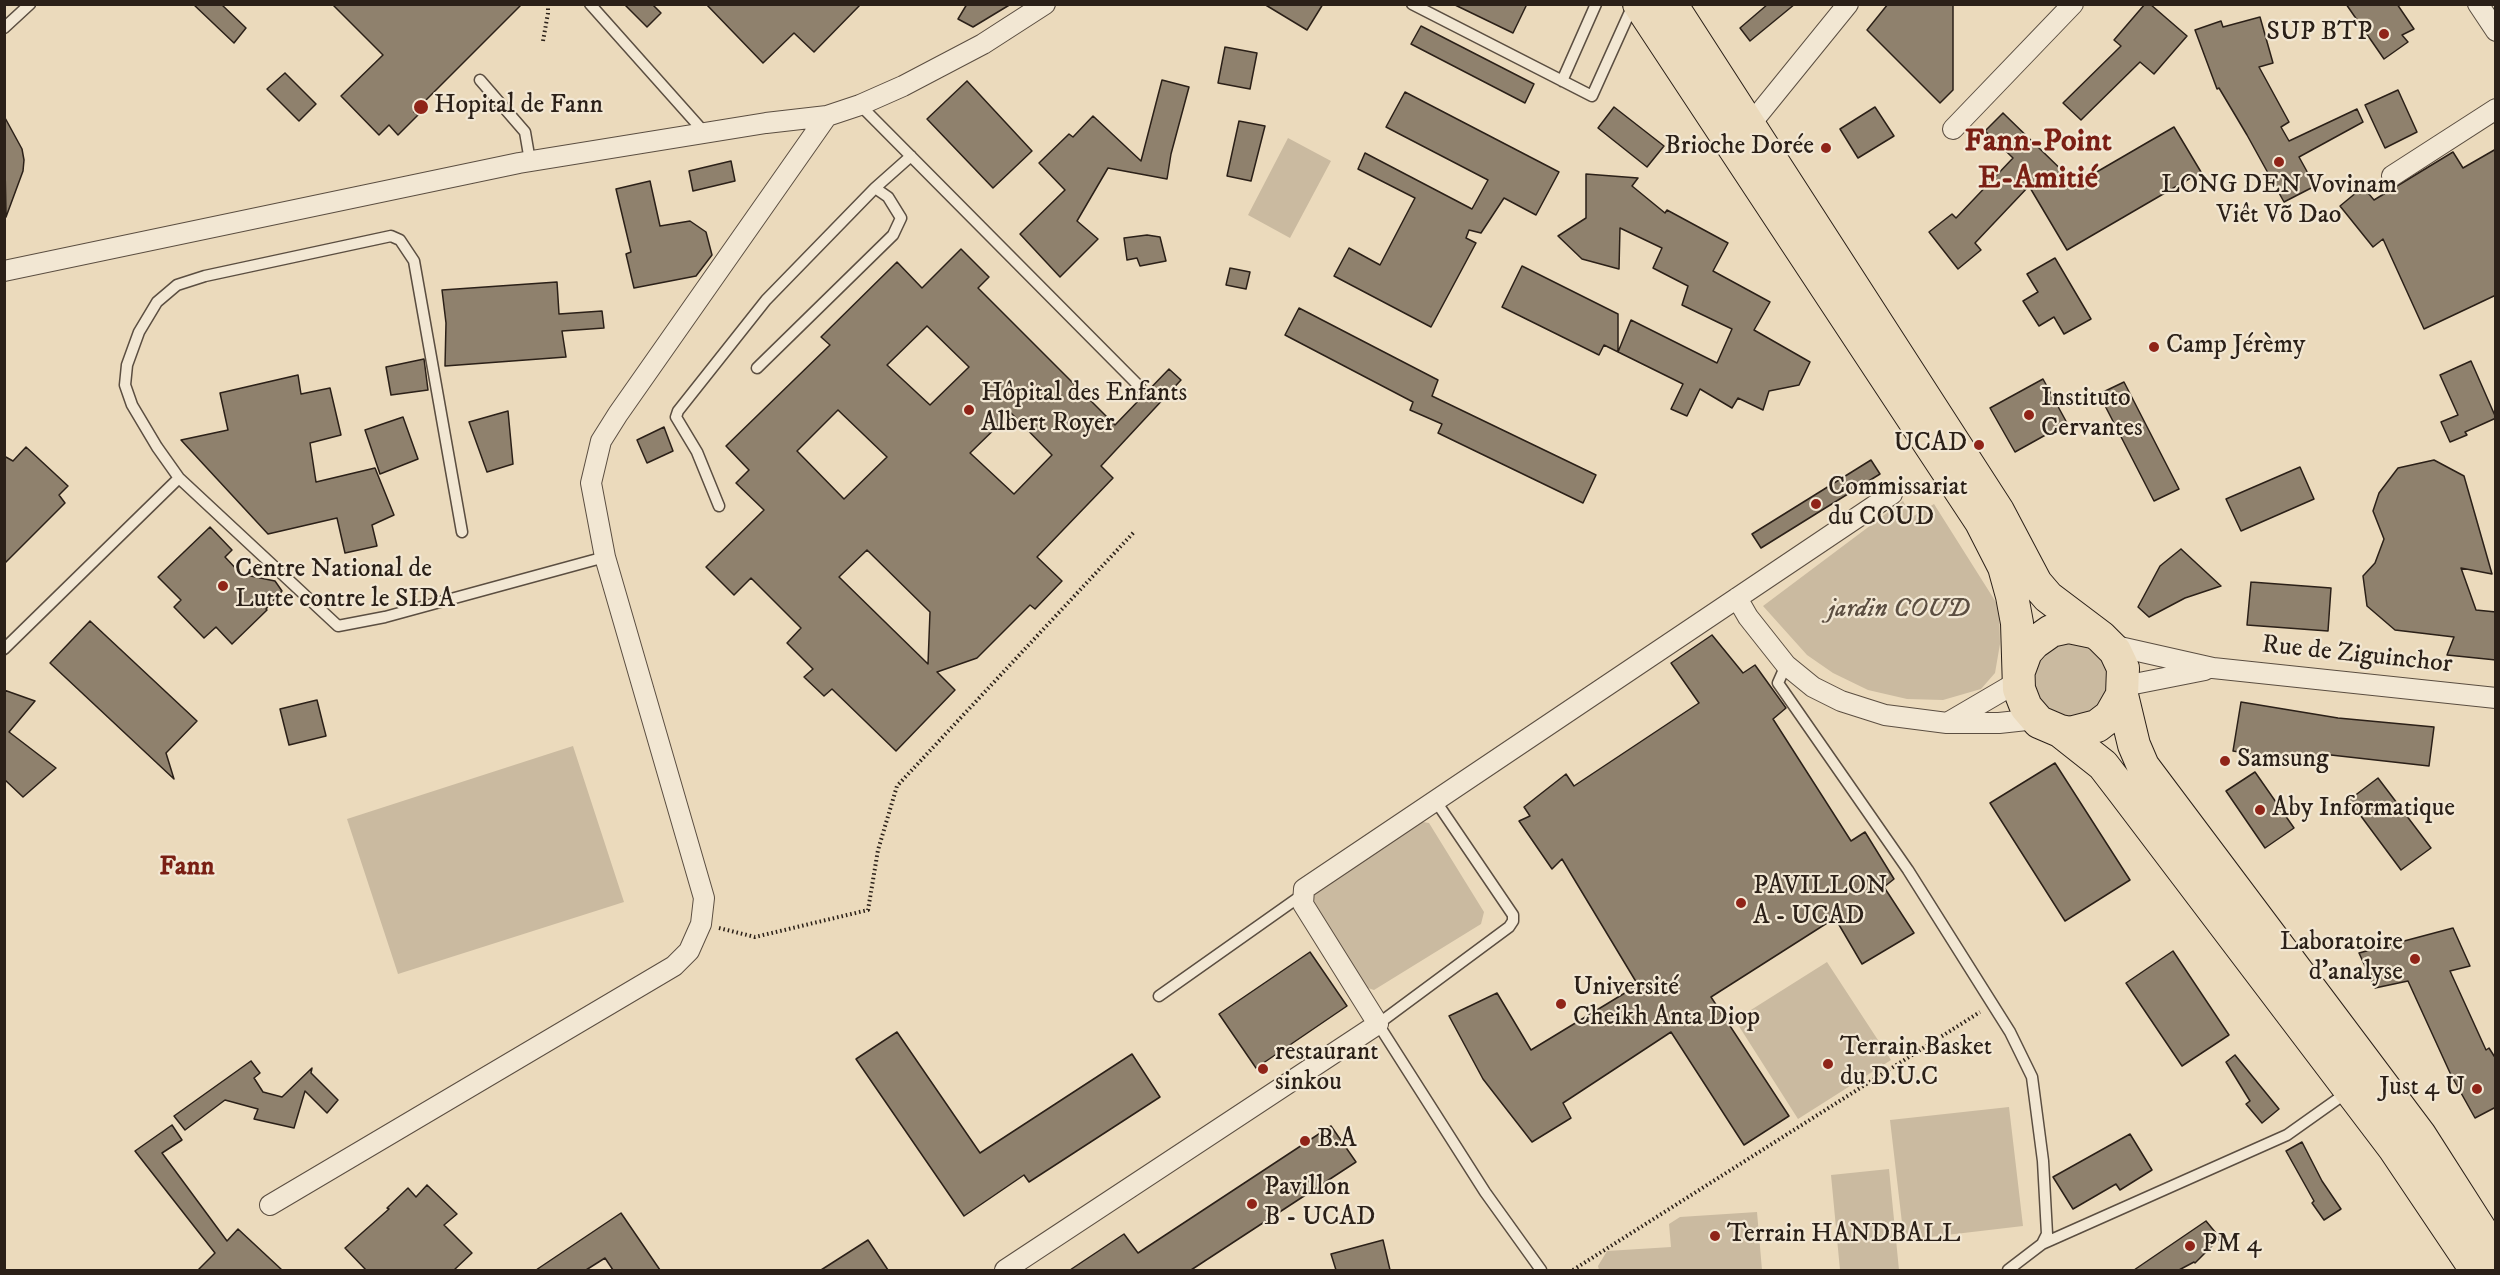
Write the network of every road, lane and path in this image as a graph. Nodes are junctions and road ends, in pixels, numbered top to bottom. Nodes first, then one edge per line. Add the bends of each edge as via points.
1 (30, 4) edge
2 (548, 4) edge
3 (590, 4) edge
4 (1045, 4) edge
5 (1412, 4) edge
6 (1596, 4) edge
7 (1633, 4) edge
8 (1639, 4) edge
9 (1671, 4) edge
10 (1848, 4) edge
11 (2073, 4) edge
12 (2478, 4) edge
13 (4, 28) edge
14 (2496, 32) edge
15 (543, 41) dead end
16 (480, 80) dead end
17 (1562, 81) junction
18 (860, 105) junction
19 (2496, 109) edge
20 (827, 116) junction
21 (1749, 126) junction
22 (1953, 129) dead end
23 (705, 133) junction
24 (910, 156) junction
25 (530, 161) junction
26 (2392, 176) dead end
27 (875, 188) junction
28 (4, 271) edge
29 (757, 368) dead end
30 (1140, 387) dead end
31 (179, 478) junction
32 (1892, 495) dead end
33 (719, 506) dead end
34 (1135, 531) dead end
35 (462, 532) dead end
36 (605, 557) junction
37 (1737, 598) junction
38 (2102, 639) junction
39 (4, 649) edge
40 (1786, 665) junction
41 (2213, 668) junction
42 (2019, 676) junction
43 (2123, 691) junction
44 (2496, 698) edge
45 (1947, 723) junction
46 (2048, 725) junction
47 (1435, 800) junction
48 (1302, 895) junction
49 (701, 924) junction
50 (1159, 996) dead end
51 (1992, 1004) junction
52 (1378, 1024) junction
53 (2350, 1090) junction
54 (270, 1205) dead end
55 (2042, 1244) junction
56 (2496, 1254) edge
57 (1005, 1270) edge
58 (1541, 1270) edge
59 (1573, 1270) edge
60 (2008, 1270) edge
61 (2476, 1270) edge

1 - 13 lane
2 - 15 path
3 - 23 lane
4 - 18 street via 975,48
5 - 17 lane
6 - 17 lane
7 - 17 lane via 1592,96
8 - 42 main road via 1981,522 2004,567 2012,596 2018,623
9 - 21 main road
10 - 21 street
11 - 22 street
12 - 14 street
16 - 25 lane via 525,132
18 - 20 street
18 - 24 lane
19 - 26 street
20 - 23 street
20 - 36 street via 601,441 591,483
21 - 38 main road via 1998,511 2036,583
23 - 25 street
24 - 27 lane
24 - 30 lane
25 - 28 street
27 - 29 lane via 888,197 901,218 893,235
27 - 33 lane via 766,300 678,411 676,417 697,452
31 - 35 lane via 132,405 125,385 127,365 139,332 157,302 177,285 205,276 391,236 400,240 414,261
31 - 36 lane via 338,626 385,617
31 - 39 lane
32 - 37 street
34 - 49 path via 897,786 878,850 868,910 755,937
36 - 49 street via 704,898
37 - 40 street
37 - 47 street
38 - 41 street
38 - 42 main road via 2069,627 2051,631 2026,652
38 - 43 main road via 2120,659
40 - 45 street via 1813,687 1867,711
40 - 51 lane via 1778,683 1908,870
41 - 43 street
41 - 44 street, Rue de Ziguinchor
42 - 45 street
42 - 46 main road via 2022,699
43 - 46 main road via 2110,716 2097,726 2070,733
43 - 56 main road via 2134,745 2144,766 2420,1135
45 - 46 street
46 - 53 main road via 2087,751 2116,782
47 - 48 street via 1304,889
47 - 52 lane via 1513,915 1513,921
48 - 50 lane
48 - 52 street via 1303,904
49 - 54 street via 688,951 674,966
51 - 55 lane via 2032,1077 2047,1215 2047,1234
51 - 59 path
52 - 57 street
52 - 58 lane via 1485,1192
53 - 55 lane via 2287,1135
53 - 61 main road
55 - 60 lane

